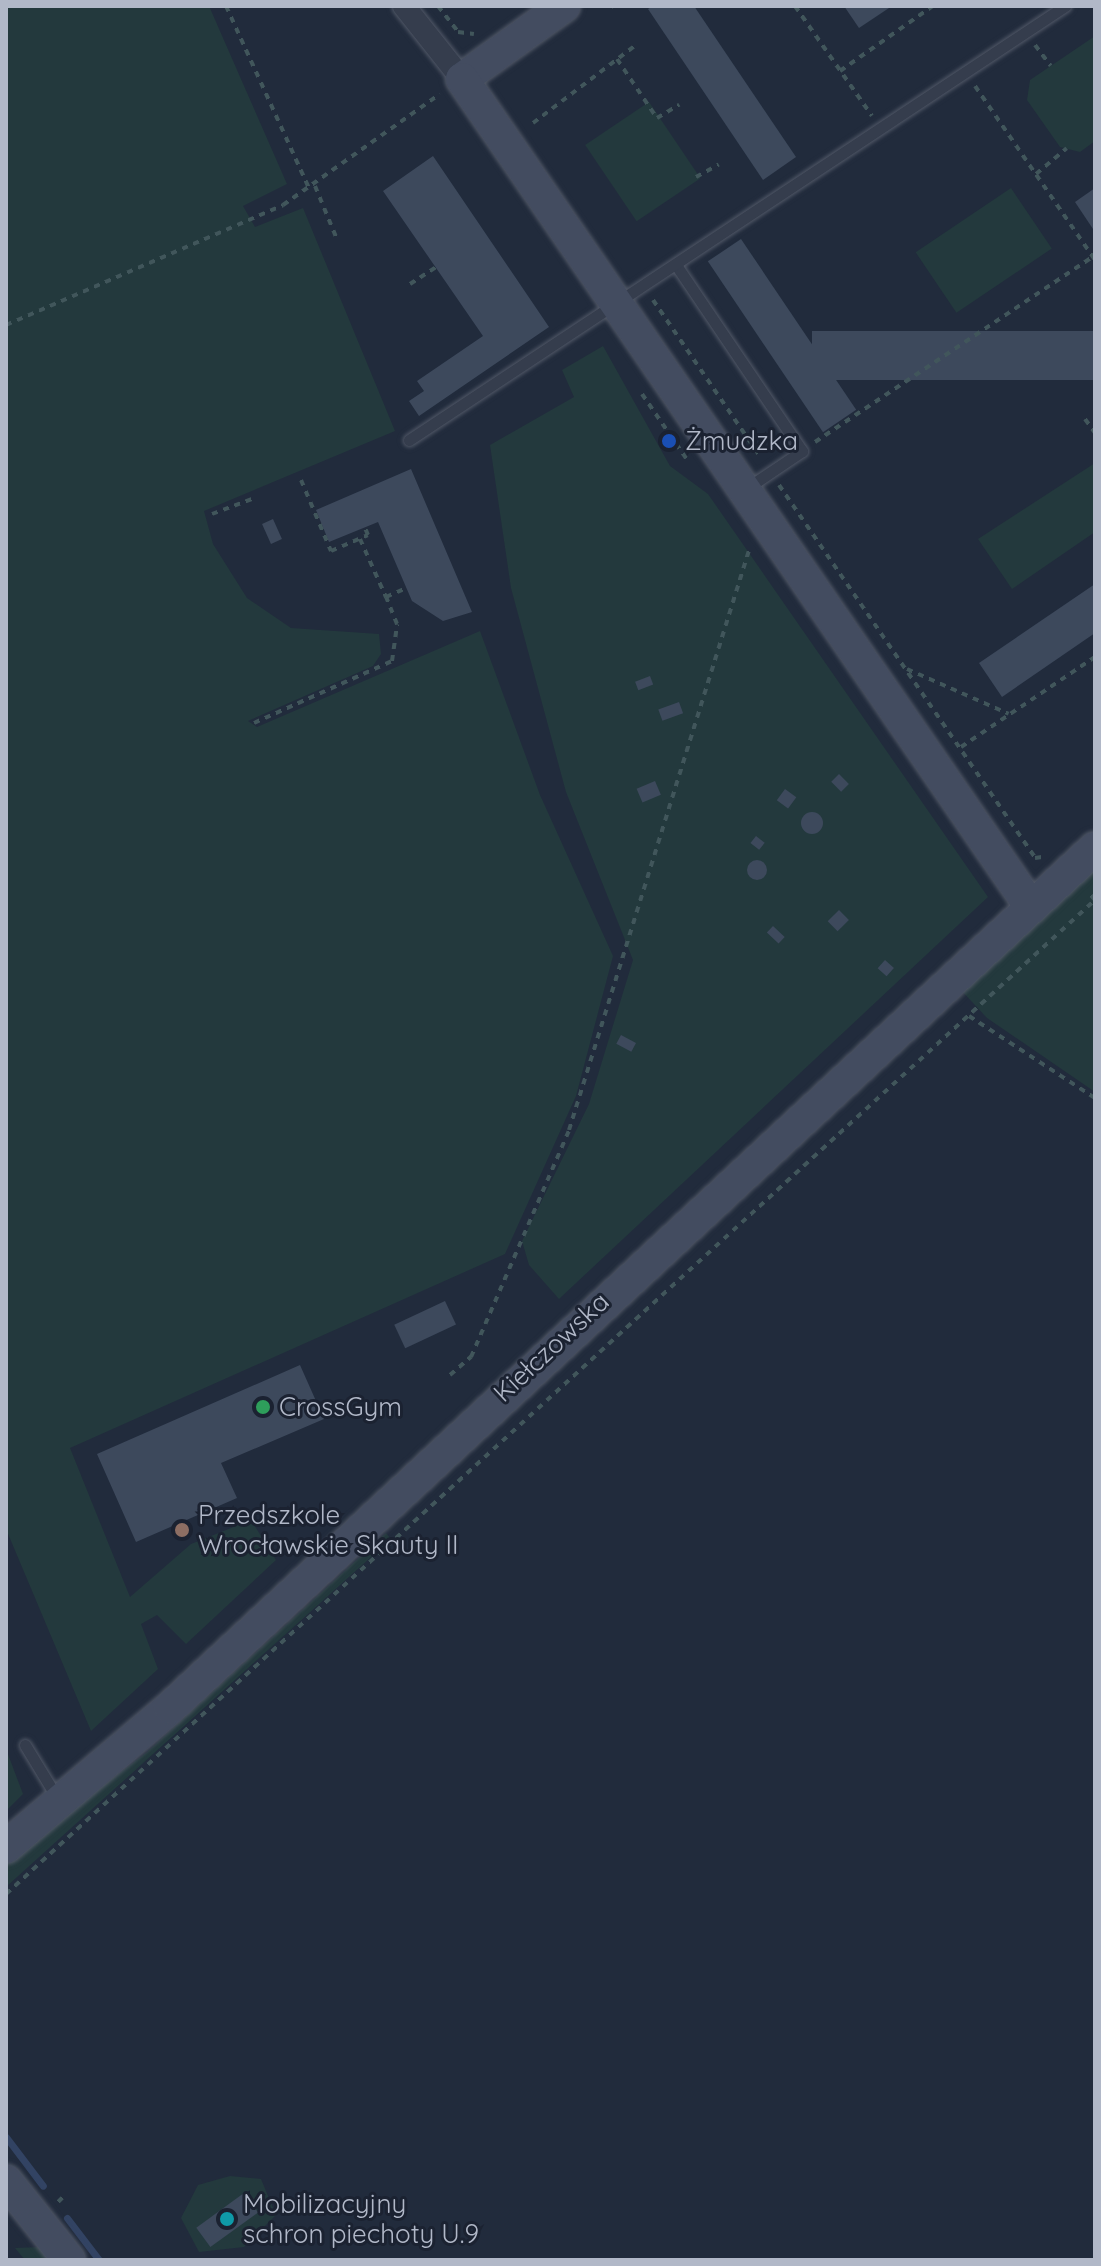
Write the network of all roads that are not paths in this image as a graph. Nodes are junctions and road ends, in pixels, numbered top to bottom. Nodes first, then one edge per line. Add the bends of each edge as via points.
1 (404, 6) edge
2 (564, 6) edge
3 (1065, 6) edge
4 (462, 79) junction
5 (676, 265) junction
6 (613, 305) junction
7 (409, 440) dead end
8 (739, 492) junction
9 (1095, 848) edge
10 (1031, 907) junction
11 (25, 1745) dead end
12 (59, 1802) junction
13 (6, 1847) edge
14 (6, 2181) edge
15 (69, 2260) edge

1 - 4 street
2 - 4 street via 494,39
3 - 5 lane
4 - 6 street
5 - 6 lane
5 - 8 lane via 802,451
6 - 7 lane
6 - 8 street
8 - 10 street
9 - 10 street, Kiełczowska
10 - 12 street, Kiełczowska via 170,1708
11 - 12 lane
12 - 13 street, Kiełczowska
14 - 15 street

